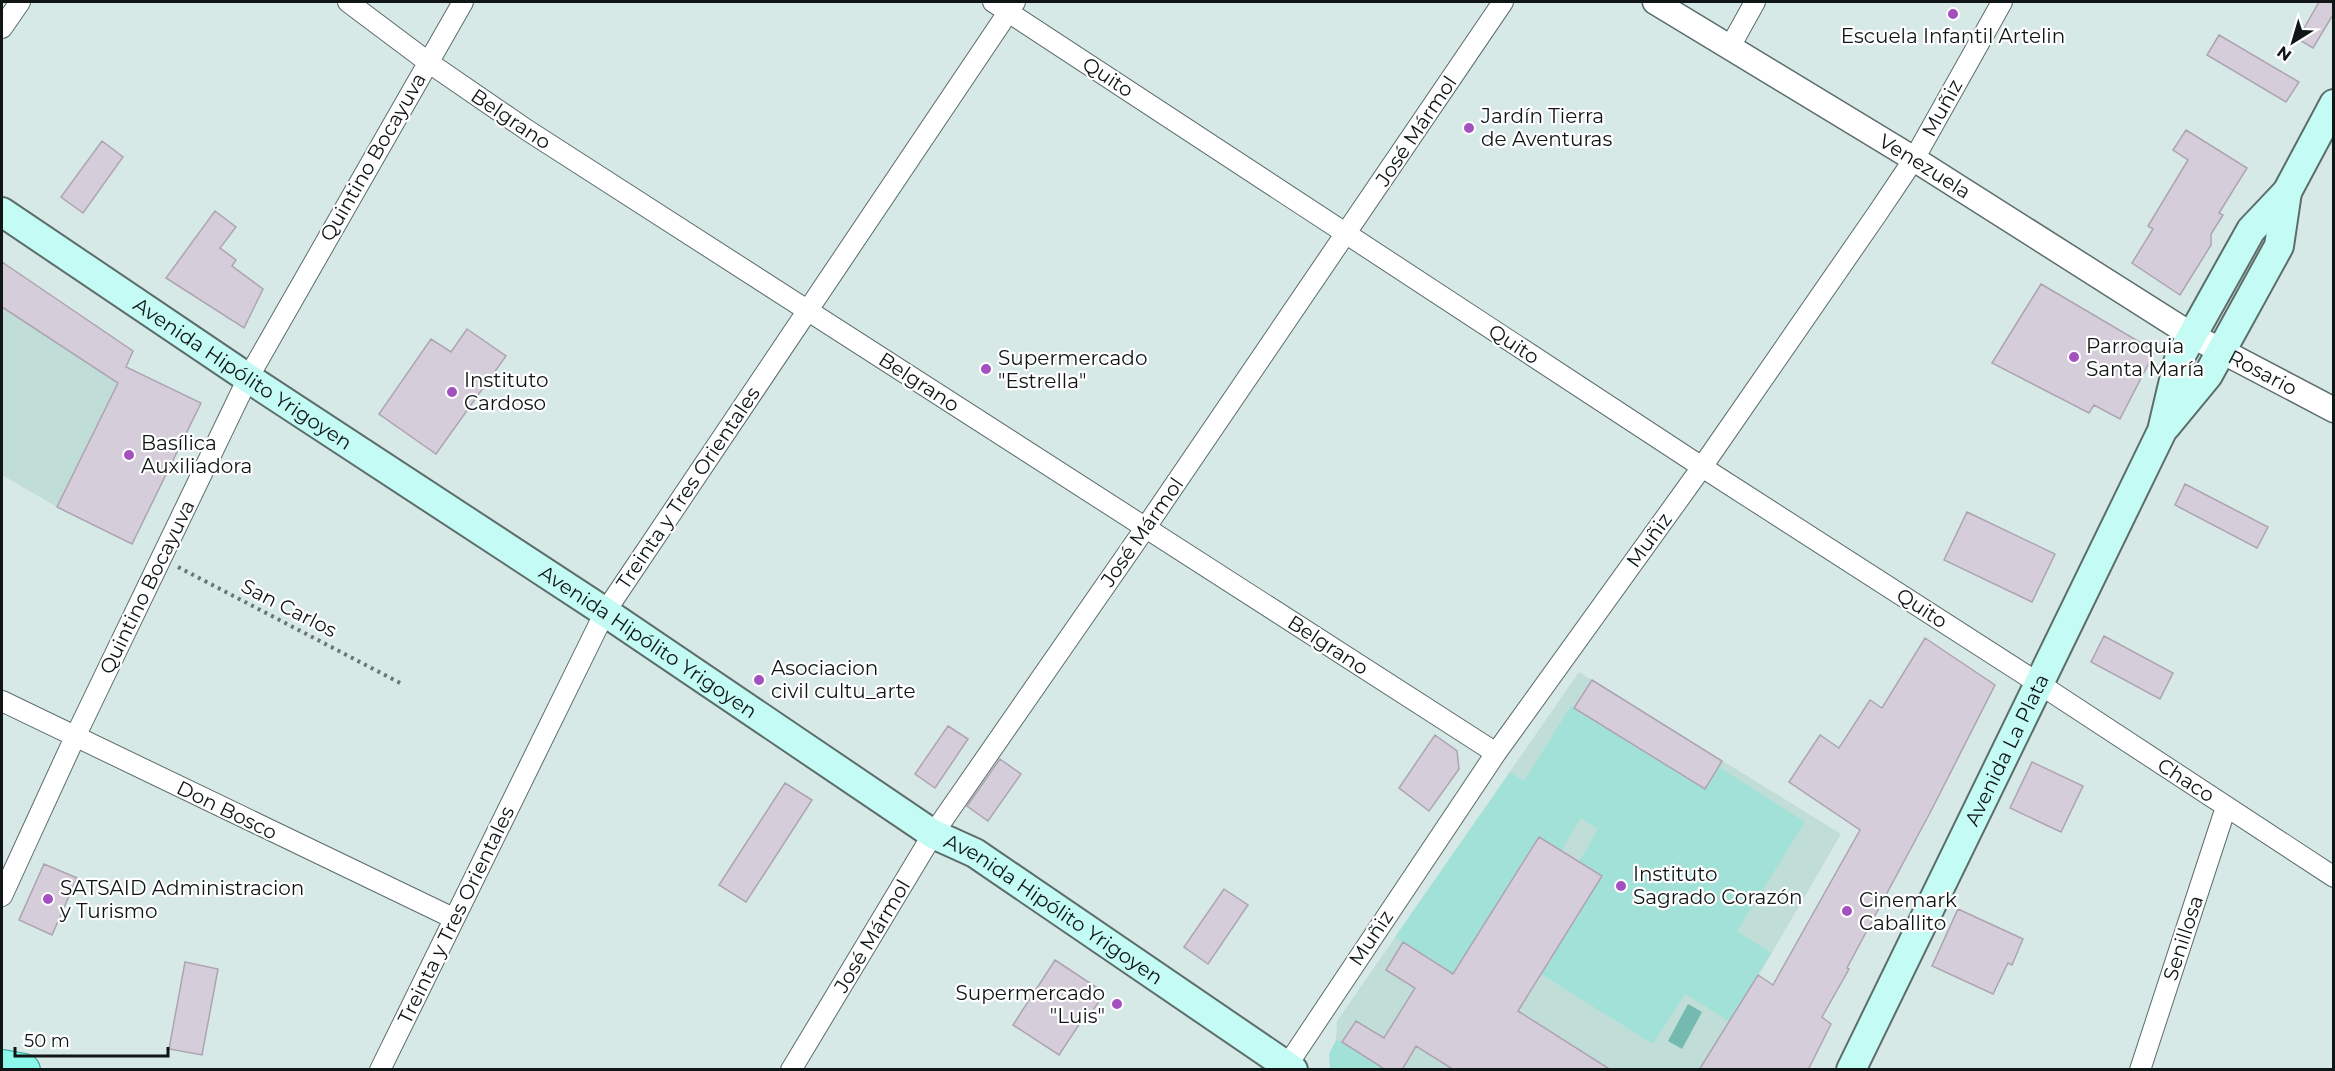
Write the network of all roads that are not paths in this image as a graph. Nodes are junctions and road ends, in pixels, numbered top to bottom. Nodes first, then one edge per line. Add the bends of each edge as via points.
1 (20, 2) edge
2 (348, 2) edge
3 (463, 2) edge
4 (1503, 2) edge
5 (1655, 2) edge
6 (1755, 2) edge
7 (2002, 2) edge
8 (1005, 5) edge
9 (2, 28) edge
10 (1730, 47) junction
11 (428, 62) junction
12 (2334, 104) edge
13 (1914, 159) junction
14 (2287, 192) junction
15 (2, 212) edge
16 (1346, 234) junction
17 (807, 310) junction
18 (2193, 336) junction
19 (2220, 352) junction
20 (248, 378) junction
21 (2334, 410) edge
22 (2162, 431) junction
23 (1702, 467) junction
24 (1146, 527) junction
25 (605, 612) junction
26 (2038, 683) junction
27 (2, 701) edge
28 (75, 737) junction
29 (1497, 753) junction
30 (2226, 807) junction
31 (933, 834) junction
32 (2334, 877) edge
33 (2, 896) edge
34 (453, 918) junction
35 (2, 1066) edge
36 (1287, 1068) edge
37 (24, 1070) edge
38 (380, 1070) edge
39 (791, 1070) edge
40 (1851, 1070) edge
41 (2140, 1070) edge

1 - 9 street
2 - 11 street, Belgrano
3 - 11 street, Quintino Bocayuva
4 - 16 street, José Mármol
5 - 10 street, Venezuela
6 - 10 street
7 - 13 street, Muñiz
8 - 16 street, Quito
8 - 17 street, Treinta y Tres Orientales
10 - 13 street, Venezuela
11 - 17 street, Belgrano
11 - 20 street, Quintino Bocayuva
12 - 14 main road, Avenida La Plata
13 - 18 street, Venezuela
13 - 23 street, Muñiz
14 - 18 main road, Avenida La Plata via 2251,230
14 - 19 main road, Avenida La Plata via 2279,246
15 - 20 main road, Avenida Hipólito Yrigoyen
16 - 23 street, Quito
16 - 24 street, José Mármol
17 - 24 street, Belgrano
17 - 25 street, Treinta y Tres Orientales
18 - 19 street, Rosario
18 - 22 main road, Avenida La Plata via 2179,359
19 - 21 street, Rosario
19 - 22 main road, Avenida La Plata via 2208,375
20 - 25 main road, Avenida Hipólito Yrigoyen
20 - 28 street, Quintino Bocayuva
22 - 26 main road, Avenida La Plata
23 - 26 street, Quito
23 - 29 street, Muñiz
24 - 29 street, Belgrano
24 - 31 street, José Mármol
25 - 31 main road, Avenida Hipólito Yrigoyen
25 - 34 street, Treinta y Tres Orientales
26 - 30 street, Chaco
26 - 40 main road, Avenida La Plata
27 - 28 street, Don Bosco
28 - 33 street, Quintino Bocayuva
28 - 34 street, Don Bosco
29 - 36 street, Muñiz
30 - 32 street, Chaco
30 - 41 street, Senillosa
31 - 36 main road, Avenida Hipólito Yrigoyen via 975,853
31 - 39 street, José Mármol
34 - 38 street, Treinta y Tres Orientales
35 - 37 main road

